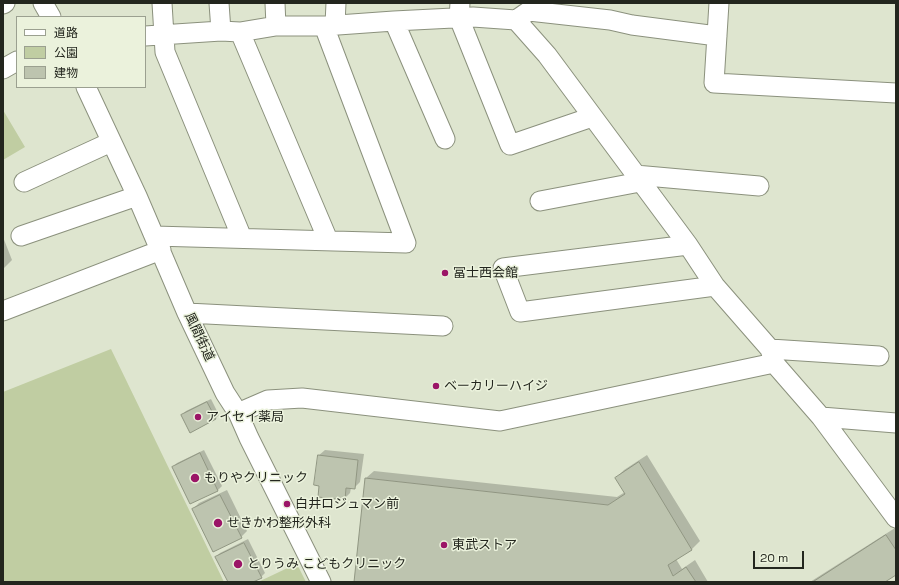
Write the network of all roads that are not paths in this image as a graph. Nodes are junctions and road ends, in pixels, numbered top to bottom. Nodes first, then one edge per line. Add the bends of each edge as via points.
1 (43, 3) edge
2 (162, 3) edge
3 (219, 3) edge
4 (275, 3) edge
5 (336, 3) edge
6 (719, 3) edge
7 (459, 11) edge
8 (50, 16) edge
9 (516, 20) junction
10 (394, 21) junction
11 (329, 25) junction
12 (276, 26) junction
13 (221, 31) junction
14 (240, 32) junction
15 (154, 36) edge
16 (717, 36) junction
17 (16, 62) edge
18 (3, 69) edge
19 (86, 88) edge
20 (896, 93) edge
21 (592, 117) junction
22 (445, 139) dead end
23 (111, 142) junction
24 (638, 179) junction
25 (24, 182) dead end
26 (759, 186) dead end
27 (137, 196) junction
28 (540, 201) dead end
29 (21, 236) dead end
30 (242, 238) junction
31 (328, 240) junction
32 (157, 243) junction
33 (688, 245) junction
34 (715, 286) junction
35 (3, 310) edge
36 (188, 313) junction
37 (443, 326) dead end
38 (772, 356) junction
39 (879, 356) dead end
40 (238, 413) junction
41 (821, 417) junction
42 (896, 423) edge
43 (896, 518) edge
44 (322, 582) edge

1 - 8 street
2 - 15 street
3 - 13 street
4 - 12 street
5 - 11 street
6 - 16 street
7 - 9 street via 473,17
7 - 10 street
7 - 21 street via 510,145
9 - 16 street via 529,11
9 - 21 street via 546,55
10 - 11 street
10 - 22 street
11 - 12 street
11 - 31 street via 406,243
12 - 14 street
13 - 14 street
13 - 15 street
14 - 31 street
15 - 30 street via 165,52
16 - 20 street via 714,83
17 - 18 street
19 - 23 street, 風間街道
21 - 24 street
23 - 25 street
23 - 27 street, 風間街道
24 - 26 street
24 - 28 street
24 - 33 street
27 - 29 street
27 - 32 street, 風間街道
30 - 31 street
30 - 32 street
32 - 35 street
32 - 36 street, 風間街道
33 - 34 street
33 - 34 street via 503,268 520,312
34 - 38 street
36 - 37 street
36 - 40 street, 風間街道 via 225,393
38 - 39 street
38 - 40 street via 500,421 302,398 268,400
38 - 41 street
40 - 44 street, 風間街道 via 248,438
41 - 42 street
41 - 43 street

